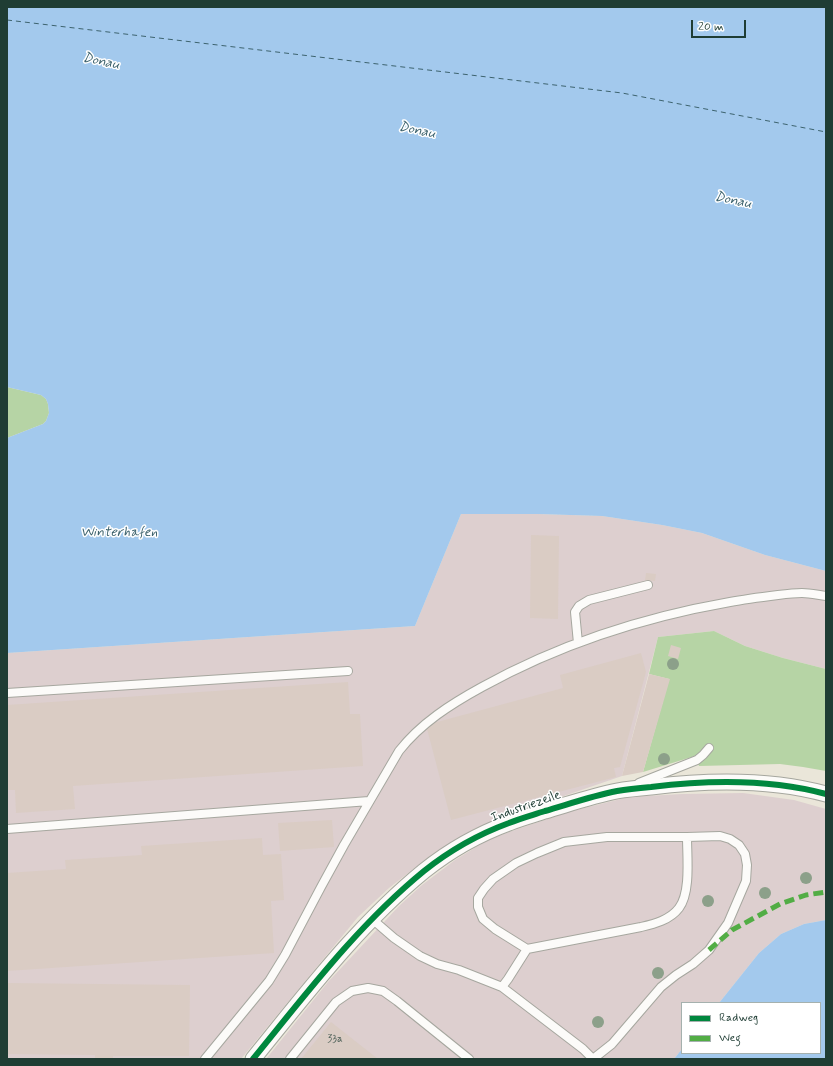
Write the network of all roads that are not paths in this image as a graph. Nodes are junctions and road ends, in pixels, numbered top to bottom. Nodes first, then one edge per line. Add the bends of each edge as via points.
1 (648, 585) dead end
2 (826, 596) edge
3 (578, 643) junction
4 (348, 671) dead end
5 (7, 693) edge
6 (709, 748) dead end
7 (618, 791) junction
8 (826, 794) edge
9 (369, 801) junction
10 (7, 829) edge
11 (687, 838) junction
12 (372, 919) junction
13 (527, 949) junction
14 (502, 987) junction
15 (205, 1059) edge
16 (253, 1059) edge
17 (290, 1059) edge
18 (469, 1059) edge
19 (593, 1059) edge

1 - 3 lane via 589,600 579,606 575,612
2 - 3 lane via 795,594 749,598 705,606
3 - 9 lane via 498,678 423,725 398,751
4 - 5 lane
6 - 7 lane via 697,760
7 - 8 street, Industriezeile via 696,782 790,787
7 - 12 street, Industriezeile via 576,801 508,823 469,842 425,870
9 - 10 lane
9 - 15 lane via 269,981
11 - 13 lane via 688,875 685,895 679,908 670,916 641,927
11 - 13 lane via 607,837 564,842 523,860 492,879 478,898 478,907 483,919
11 - 19 lane via 730,838 745,854 746,881 728,922 709,950 661,987 612,1044
12 - 14 lane via 420,956
12 - 16 street, Industriezeile via 335,959
13 - 14 lane
14 - 19 lane
17 - 18 lane via 336,1002 352,991 368,988 383,991

